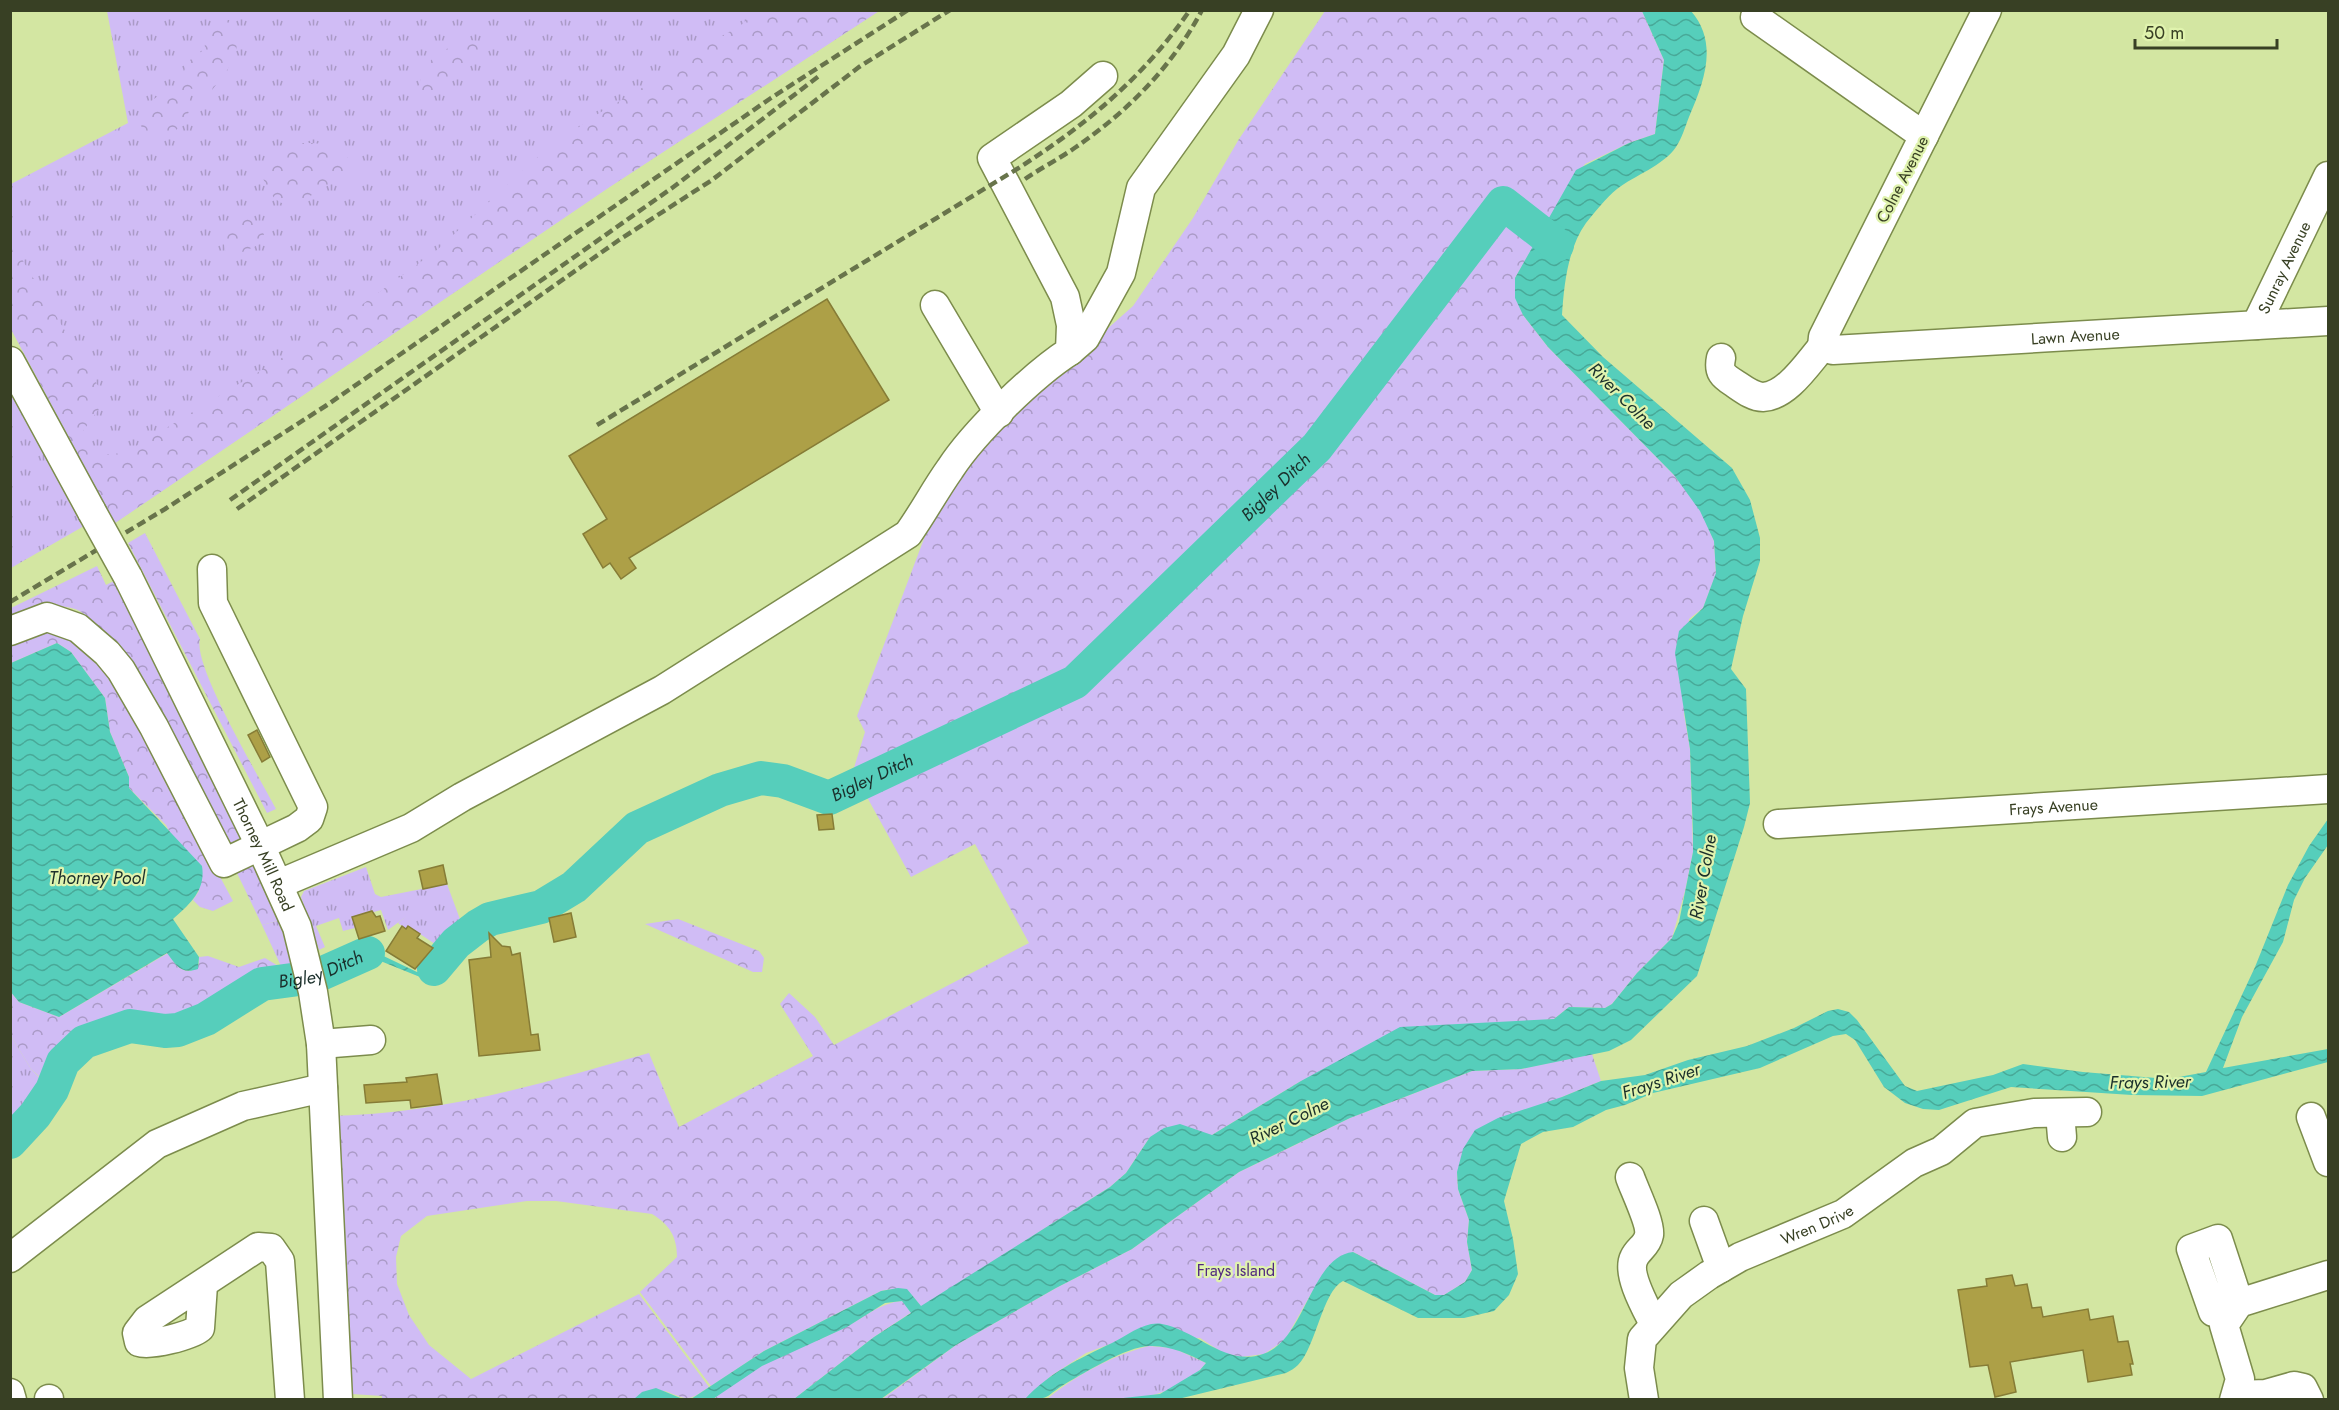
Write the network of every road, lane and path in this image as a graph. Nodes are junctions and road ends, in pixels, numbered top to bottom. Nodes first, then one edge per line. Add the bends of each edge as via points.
1 (1259, 10) edge
2 (1987, 10) edge
3 (1755, 17) dead end
4 (1104, 76) dead end
5 (1924, 136) junction
6 (2328, 176) edge
7 (935, 304) dead end
8 (2328, 321) edge
9 (2256, 325) junction
10 (1823, 347) junction
11 (1070, 351) junction
12 (1721, 358) dead end
13 (10, 361) edge
14 (999, 413) junction
15 (212, 569) dead end
16 (10, 631) edge
17 (2325, 789) edge
18 (1778, 824) dead end
19 (260, 845) junction
20 (279, 884) junction
21 (371, 1040) dead end
22 (321, 1044) junction
23 (323, 1088) junction
24 (2311, 1117) dead end
25 (2070, 1121) dead end
26 (2328, 1162) edge
27 (1630, 1177) dead end
28 (1704, 1221) dead end
29 (10, 1258) edge
30 (1721, 1268) junction
31 (2328, 1275) edge
32 (203, 1285) dead end
33 (1654, 1324) junction
34 (10, 1393) edge
35 (2236, 1397) edge
36 (12, 1400) edge
37 (290, 1400) edge
38 (338, 1400) edge
39 (1644, 1400) edge
40 (2309, 1400) edge

1 - 11 street via 1236,55 1141,188 1121,273 1085,338
2 - 5 street, Colne Avenue
3 - 5 street
4 - 11 street via 1071,104 992,158 1065,297 1071,325
5 - 10 street, Colne Avenue via 1823,337
6 - 9 street, Sunray Avenue
7 - 14 street
8 - 9 street, Lawn Avenue
9 - 10 street, Lawn Avenue via 1833,350
10 - 12 street via 1787,386 1762,397 1723,376 1719,368
11 - 14 street via 1051,363
13 - 19 street, Thorney Mill Road, bridge via 128,577
14 - 20 street via 949,469 908,534 662,690 411,828
15 - 19 street via 213,603 313,807 303,824
16 - 19 street via 47,617 68,623 94,639 121,670 224,862
17 - 18 street, Frays Avenue
19 - 20 street, Thorney Mill Road
20 - 22 street, Thorney Mill Road via 297,927
21 - 22 street
22 - 23 street, Thorney Mill Road
23 - 29 street via 243,1106 157,1144
23 - 38 street, Thorney Mill Road
24 - 26 street
25 - 30 street, Wren Drive via 2034,1113 1975,1123 1941,1151 1914,1163 1843,1214
27 - 33 street via 1650,1233 1634,1258 1632,1269 1641,1300
28 - 30 street
30 - 33 street, Wren Drive via 1681,1295
31 - 35 street via 2239,1303 2224,1325 2240,1379
32 - 37 street via 258,1247 271,1248 278,1254
33 - 39 street, Wren Drive via 1635,1353
34 - 36 street
35 - 40 street via 2295,1386 2303,1388

